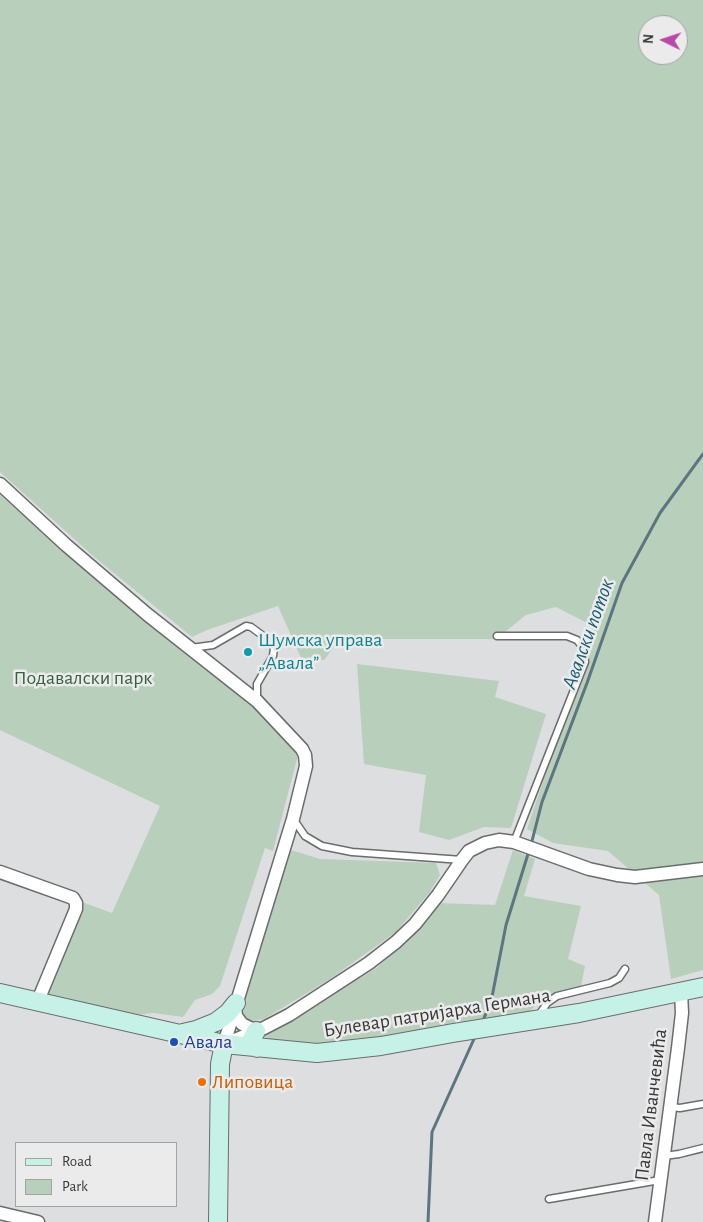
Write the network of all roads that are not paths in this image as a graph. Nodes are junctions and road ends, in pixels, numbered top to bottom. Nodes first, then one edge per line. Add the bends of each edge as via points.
1 (0, 484) edge
2 (497, 636) dead end
3 (190, 648) junction
4 (257, 701) junction
5 (293, 819) junction
6 (514, 842) junction
7 (462, 860) junction
8 (703, 869) edge
9 (0, 872) edge
10 (625, 969) dead end
11 (703, 987) edge
12 (681, 992) junction
13 (0, 993) edge
14 (37, 1003) junction
15 (235, 1005) junction
16 (542, 1019) junction
17 (175, 1033) junction
18 (258, 1036) junction
19 (224, 1044) junction
20 (703, 1104) edge
21 (671, 1107) junction
22 (703, 1148) edge
23 (664, 1156) junction
24 (660, 1180) junction
25 (549, 1199) dead end
26 (0, 1213) edge
27 (38, 1222) edge
28 (218, 1222) edge
29 (655, 1222) edge

1 - 3 street via 66,545
2 - 6 lane via 567,636 577,640 584,653 584,662
3 - 4 street
3 - 4 lane via 212,645 246,626 270,641 274,648 273,656 257,684
4 - 5 street via 305,755 306,766
5 - 7 lane via 306,836 322,846 352,852
5 - 15 street
6 - 7 street via 484,843 469,851
6 - 8 street via 589,869 616,875 635,877
7 - 18 street via 415,924 396,942 370,963
9 - 14 street via 73,898 76,903 76,910
10 - 16 lane via 610,983 557,996 547,1002 541,1012
11 - 12 main road, Булевар патријарха Германа
12 - 16 main road, Булевар патријарха Германа
12 - 21 street, Павла Иванчевића via 682,1013
13 - 14 main road, Булевар патријарха Германа
14 - 17 main road, Булевар патријарха Германа
15 - 17 main road via 208,1026
15 - 18 street via 236,1016
15 - 19 street
16 - 18 main road, Булевар патријарха Германа via 354,1050 317,1052
17 - 19 main road, Булевар патријарха Германа
18 - 19 main road, Булевар патријарха Германа
19 - 28 main road via 220,1064
20 - 21 lane
21 - 23 street, Павла Иванчевића
22 - 23 lane
23 - 24 street, Павла Иванчевића
24 - 25 lane
24 - 29 street, Павла Иванчевића
26 - 27 street

